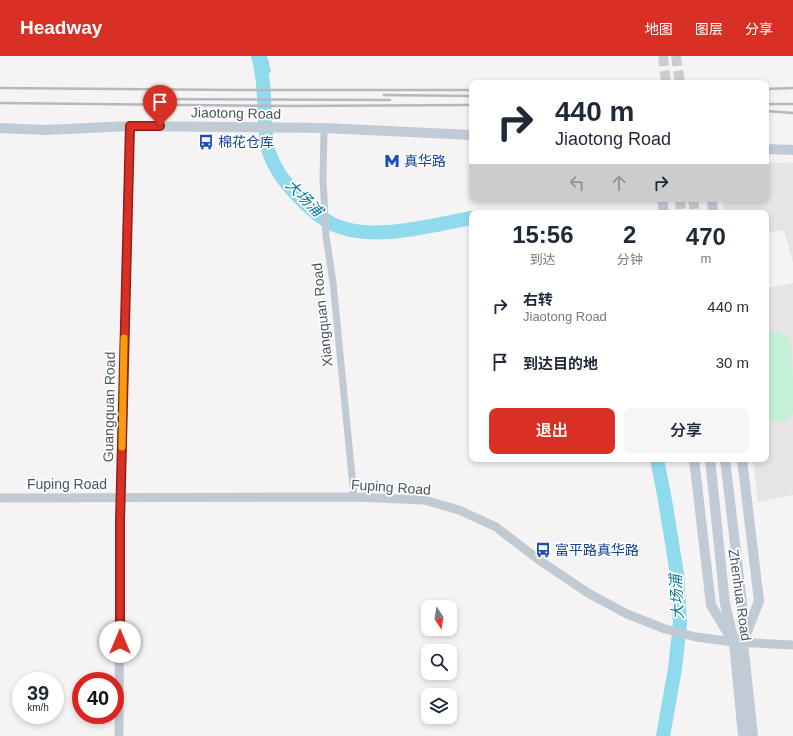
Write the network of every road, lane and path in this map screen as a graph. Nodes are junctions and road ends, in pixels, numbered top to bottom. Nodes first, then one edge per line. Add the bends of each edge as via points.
1 (130, 126) junction
2 (0, 128) edge
3 (324, 128) junction
4 (469, 135) edge
5 (769, 149) edge
6 (793, 150) edge
7 (694, 462) edge
8 (710, 462) edge
9 (725, 462) edge
10 (742, 462) edge
11 (0, 498) edge
12 (354, 498) junction
13 (120, 499) junction
14 (738, 642) junction
15 (793, 645) edge
16 (119, 736) edge
17 (743, 736) edge
18 (753, 736) edge

1 - 2 main road, Jiaotong Road via 46,130
1 - 3 main road, Jiaotong Road
1 - 13 street, Guangquan Road
3 - 4 main road, Jiaotong Road
3 - 12 street, Xiangquan Road via 325,226 333,282
5 - 6 main road
7 - 14 main road via 711,605
8 - 14 main road, Zhenhua Road via 725,604
9 - 14 main road, Zhenhua Road via 742,603
10 - 14 main road via 758,601
11 - 13 street, Fuping Road
12 - 13 street, Fuping Road
12 - 14 street, Fuping Road via 424,500 459,510 496,527 538,560 588,593 627,614 665,629 696,637
13 - 16 street, Guangquan Road
14 - 15 street, Fuping Road
14 - 17 main road, Zhenhua Road
14 - 18 main road, Zhenhua Road

